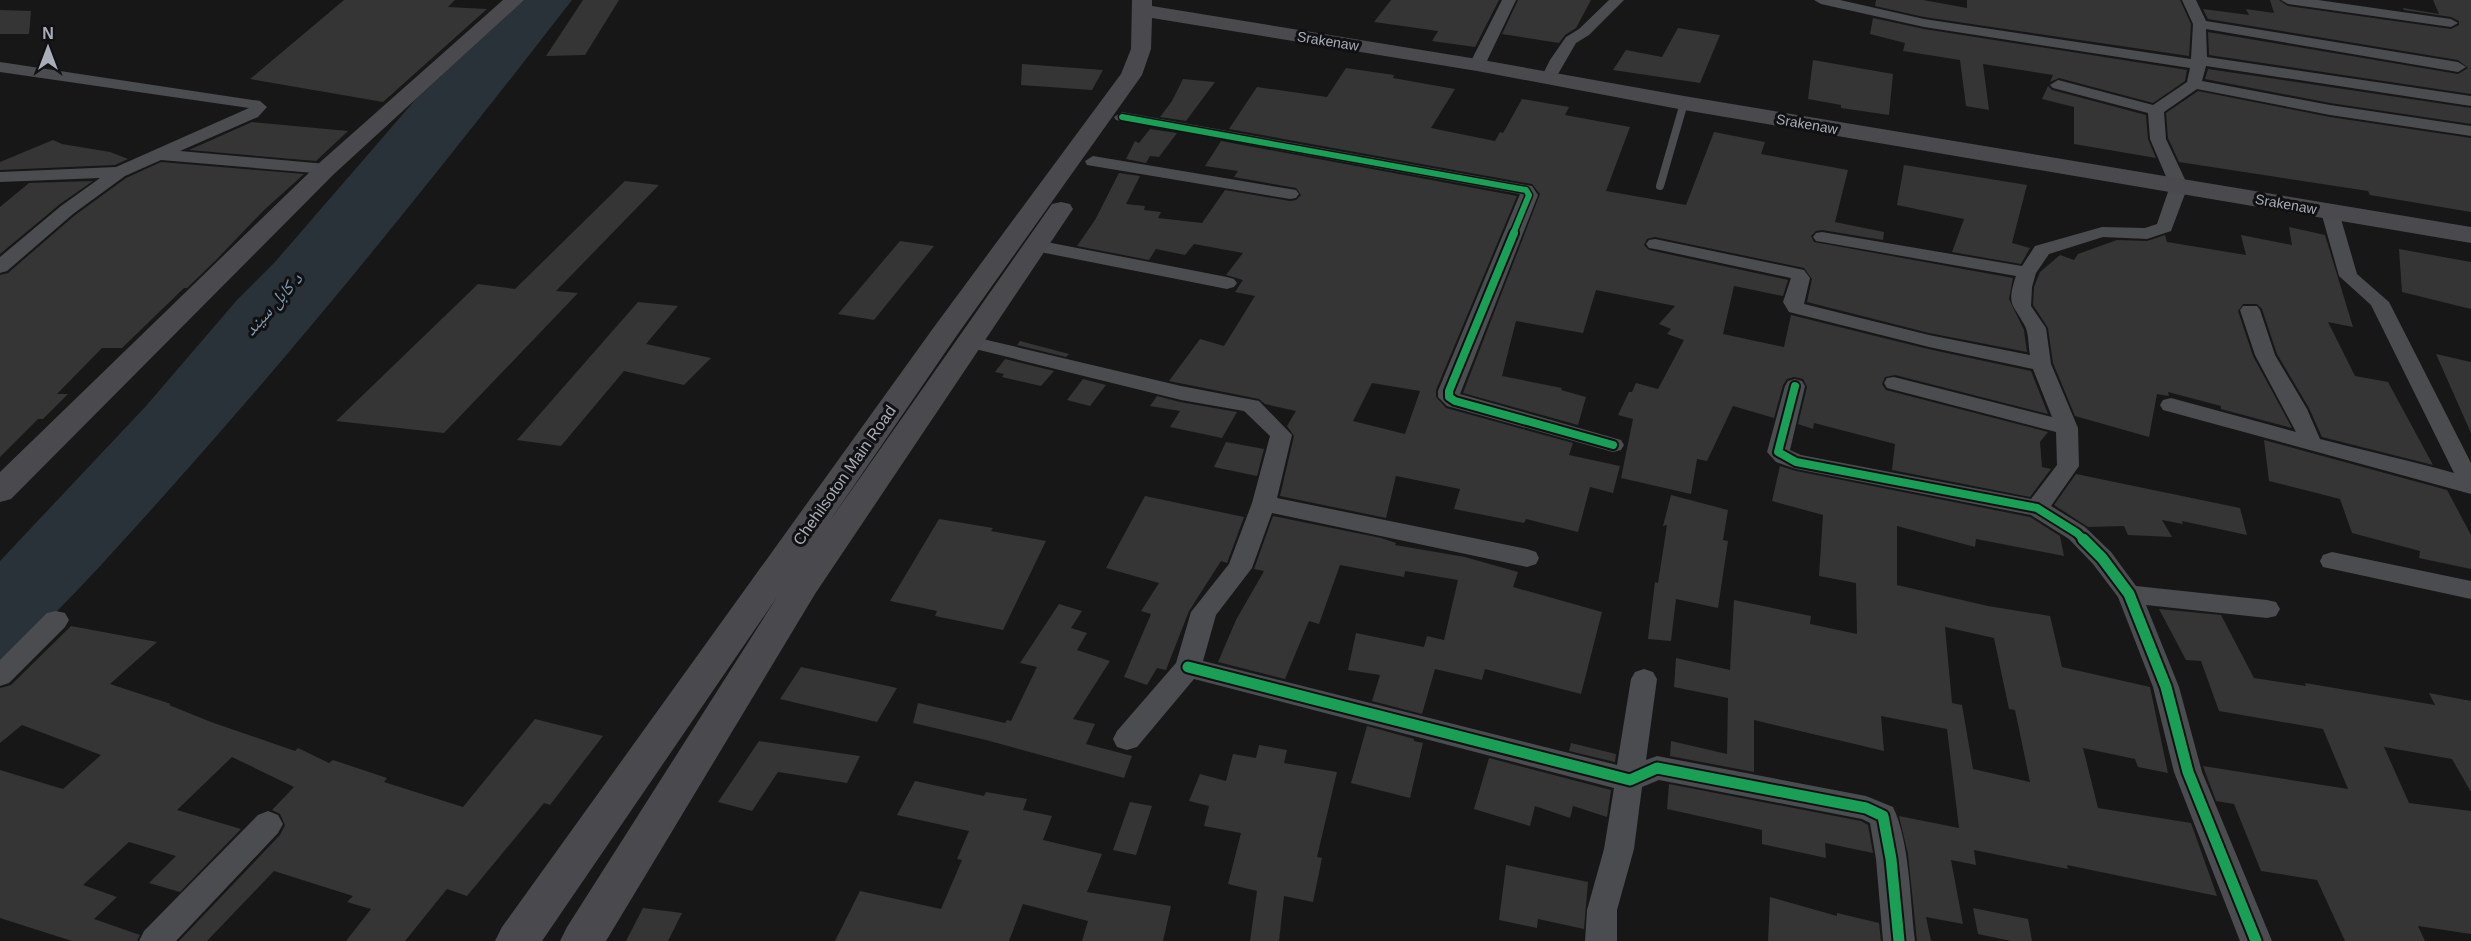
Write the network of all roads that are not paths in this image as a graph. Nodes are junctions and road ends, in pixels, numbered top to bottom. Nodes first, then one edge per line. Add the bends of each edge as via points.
1 (514, 0) edge
2 (1509, 0) edge
3 (1617, 0) edge
4 (1821, 0) edge
5 (2189, 0) edge
6 (2288, 0) edge
7 (1153, 6) edge
8 (2451, 23) dead end
9 (2200, 24) junction
10 (2199, 63) junction
11 (1477, 65) junction
12 (0, 67) edge
13 (2458, 67) dead end
14 (1550, 78) junction
15 (2194, 84) junction
16 (2058, 86) dead end
17 (2471, 101) edge
18 (1684, 103) junction
19 (2156, 110) junction
20 (1122, 117) junction
21 (2471, 131) edge
22 (159, 155) junction
23 (1093, 160) junction
24 (326, 169) junction
25 (119, 172) junction
26 (0, 177) edge
27 (1660, 186) dead end
28 (2179, 186) junction
29 (1290, 194) dead end
30 (2331, 212) junction
31 (2471, 235) edge
32 (1822, 237) dead end
33 (1655, 244) dead end
34 (1036, 246) junction
35 (0, 267) edge
36 (2027, 273) junction
37 (1227, 283) dead end
38 (2250, 310) dead end
39 (970, 342) junction
40 (2041, 364) junction
41 (1894, 383) dead end
42 (1795, 386) dead end
43 (2171, 405) dead end
44 (2067, 428) junction
45 (2311, 444) junction
46 (1613, 445) dead end
47 (2471, 485) edge
48 (0, 491) edge
49 (1264, 503) junction
50 (2037, 508) junction
51 (1527, 558) dead end
52 (2332, 561) dead end
53 (2471, 590) edge
54 (2129, 594) junction
55 (2267, 609) dead end
56 (56, 620) dead end
57 (1188, 667) junction
58 (0, 676) edge
59 (1644, 679) dead end
60 (1126, 739) dead end
61 (631, 777) junction
62 (1630, 780) junction
63 (678, 790) junction
64 (268, 824) dead end
65 (155, 941) edge
66 (517, 941) edge
67 (582, 941) edge
68 (1601, 941) edge
69 (1899, 941) edge
70 (2256, 941) edge

1 - 24 main road
2 - 11 street
3 - 14 street via 1570,40
4 - 10 street via 1924,23
5 - 9 street
6 - 8 street
7 - 11 main road, Srakenaw
7 - 20 main road, Chehilsoton Main Road via 1163,49 1153,77
7 - 61 main road, Chehilsoton Main Road via 1131,75
9 - 10 street
9 - 13 street
10 - 15 street
10 - 17 street
11 - 14 main road, Srakenaw
12 - 22 street via 259,107 252,114
14 - 18 main road, Srakenaw
15 - 19 street
15 - 21 street
16 - 19 street
18 - 27 lane
18 - 28 main road, Srakenaw
19 - 28 street via 2158,140
20 - 23 main road, Chehilsoton Main Road
20 - 46 street via 1526,190 1529,195 1449,397
22 - 24 street
22 - 25 street
23 - 29 street
23 - 34 main road, Chehilsoton Main Road
24 - 48 main road
25 - 26 street
25 - 35 street
28 - 30 main road, Srakenaw
28 - 36 street via 2165,227 2159,231 2102,232 2043,250
30 - 31 main road, Srakenaw
30 - 47 street via 2348,276 2379,302
32 - 36 street
33 - 40 street via 1797,274 1801,278 1793,302 1796,308
34 - 37 street
34 - 39 main road, Chehilsoton Main Road
36 - 40 street via 2021,306 2036,328
38 - 45 street via 2264,353 2306,426
39 - 49 street via 1251,406 1281,435
39 - 63 main road, Chehilsoton Main Road via 803,585
40 - 44 street
41 - 44 street
42 - 50 street via 1778,452 1784,457
43 - 45 street
44 - 50 street via 2068,466
45 - 47 street
49 - 51 street
49 - 57 street via 1240,568 1204,612
50 - 54 street via 2077,533
52 - 53 street
54 - 55 street
54 - 70 street via 2166,687 2188,772
56 - 58 street
57 - 60 street
57 - 62 street
59 - 62 street
61 - 63 main road
61 - 66 main road, Chehilsoton Main Road
62 - 68 street via 1602,910
62 - 69 street via 1657,768 1866,808 1883,816
63 - 67 main road, Chehilsoton Main Road
64 - 65 street

